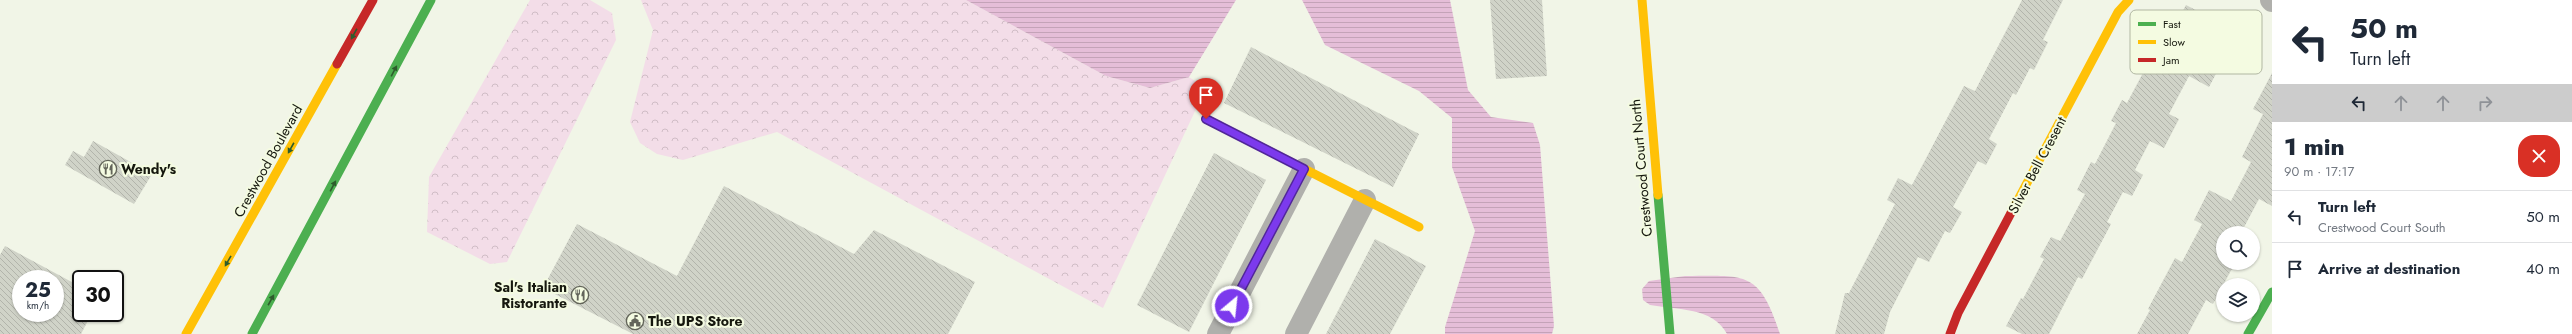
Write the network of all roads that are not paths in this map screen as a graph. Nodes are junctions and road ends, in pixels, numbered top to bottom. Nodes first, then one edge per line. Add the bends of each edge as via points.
1 (373, 0) edge
2 (431, 0) edge
3 (1642, 0) edge
4 (2129, 0) edge
5 (1206, 119) dead end
6 (1304, 169) junction
7 (1365, 200) junction
8 (1419, 227) dead end
9 (2272, 292) edge
10 (1670, 332) edge
11 (186, 334) edge
12 (252, 334) edge
13 (1218, 334) edge
14 (1296, 334) edge
15 (1950, 334) edge
16 (2248, 334) edge

1 -> 11 street, Crestwood Boulevard
12 -> 2 street
3 - 10 street, Crestwood Court North
4 - 15 street, Silver Bell Cresent via 2118,12 1958,313
5 - 6 street
6 - 7 street
6 - 13 street
7 - 8 street
7 - 14 street
9 - 16 street

